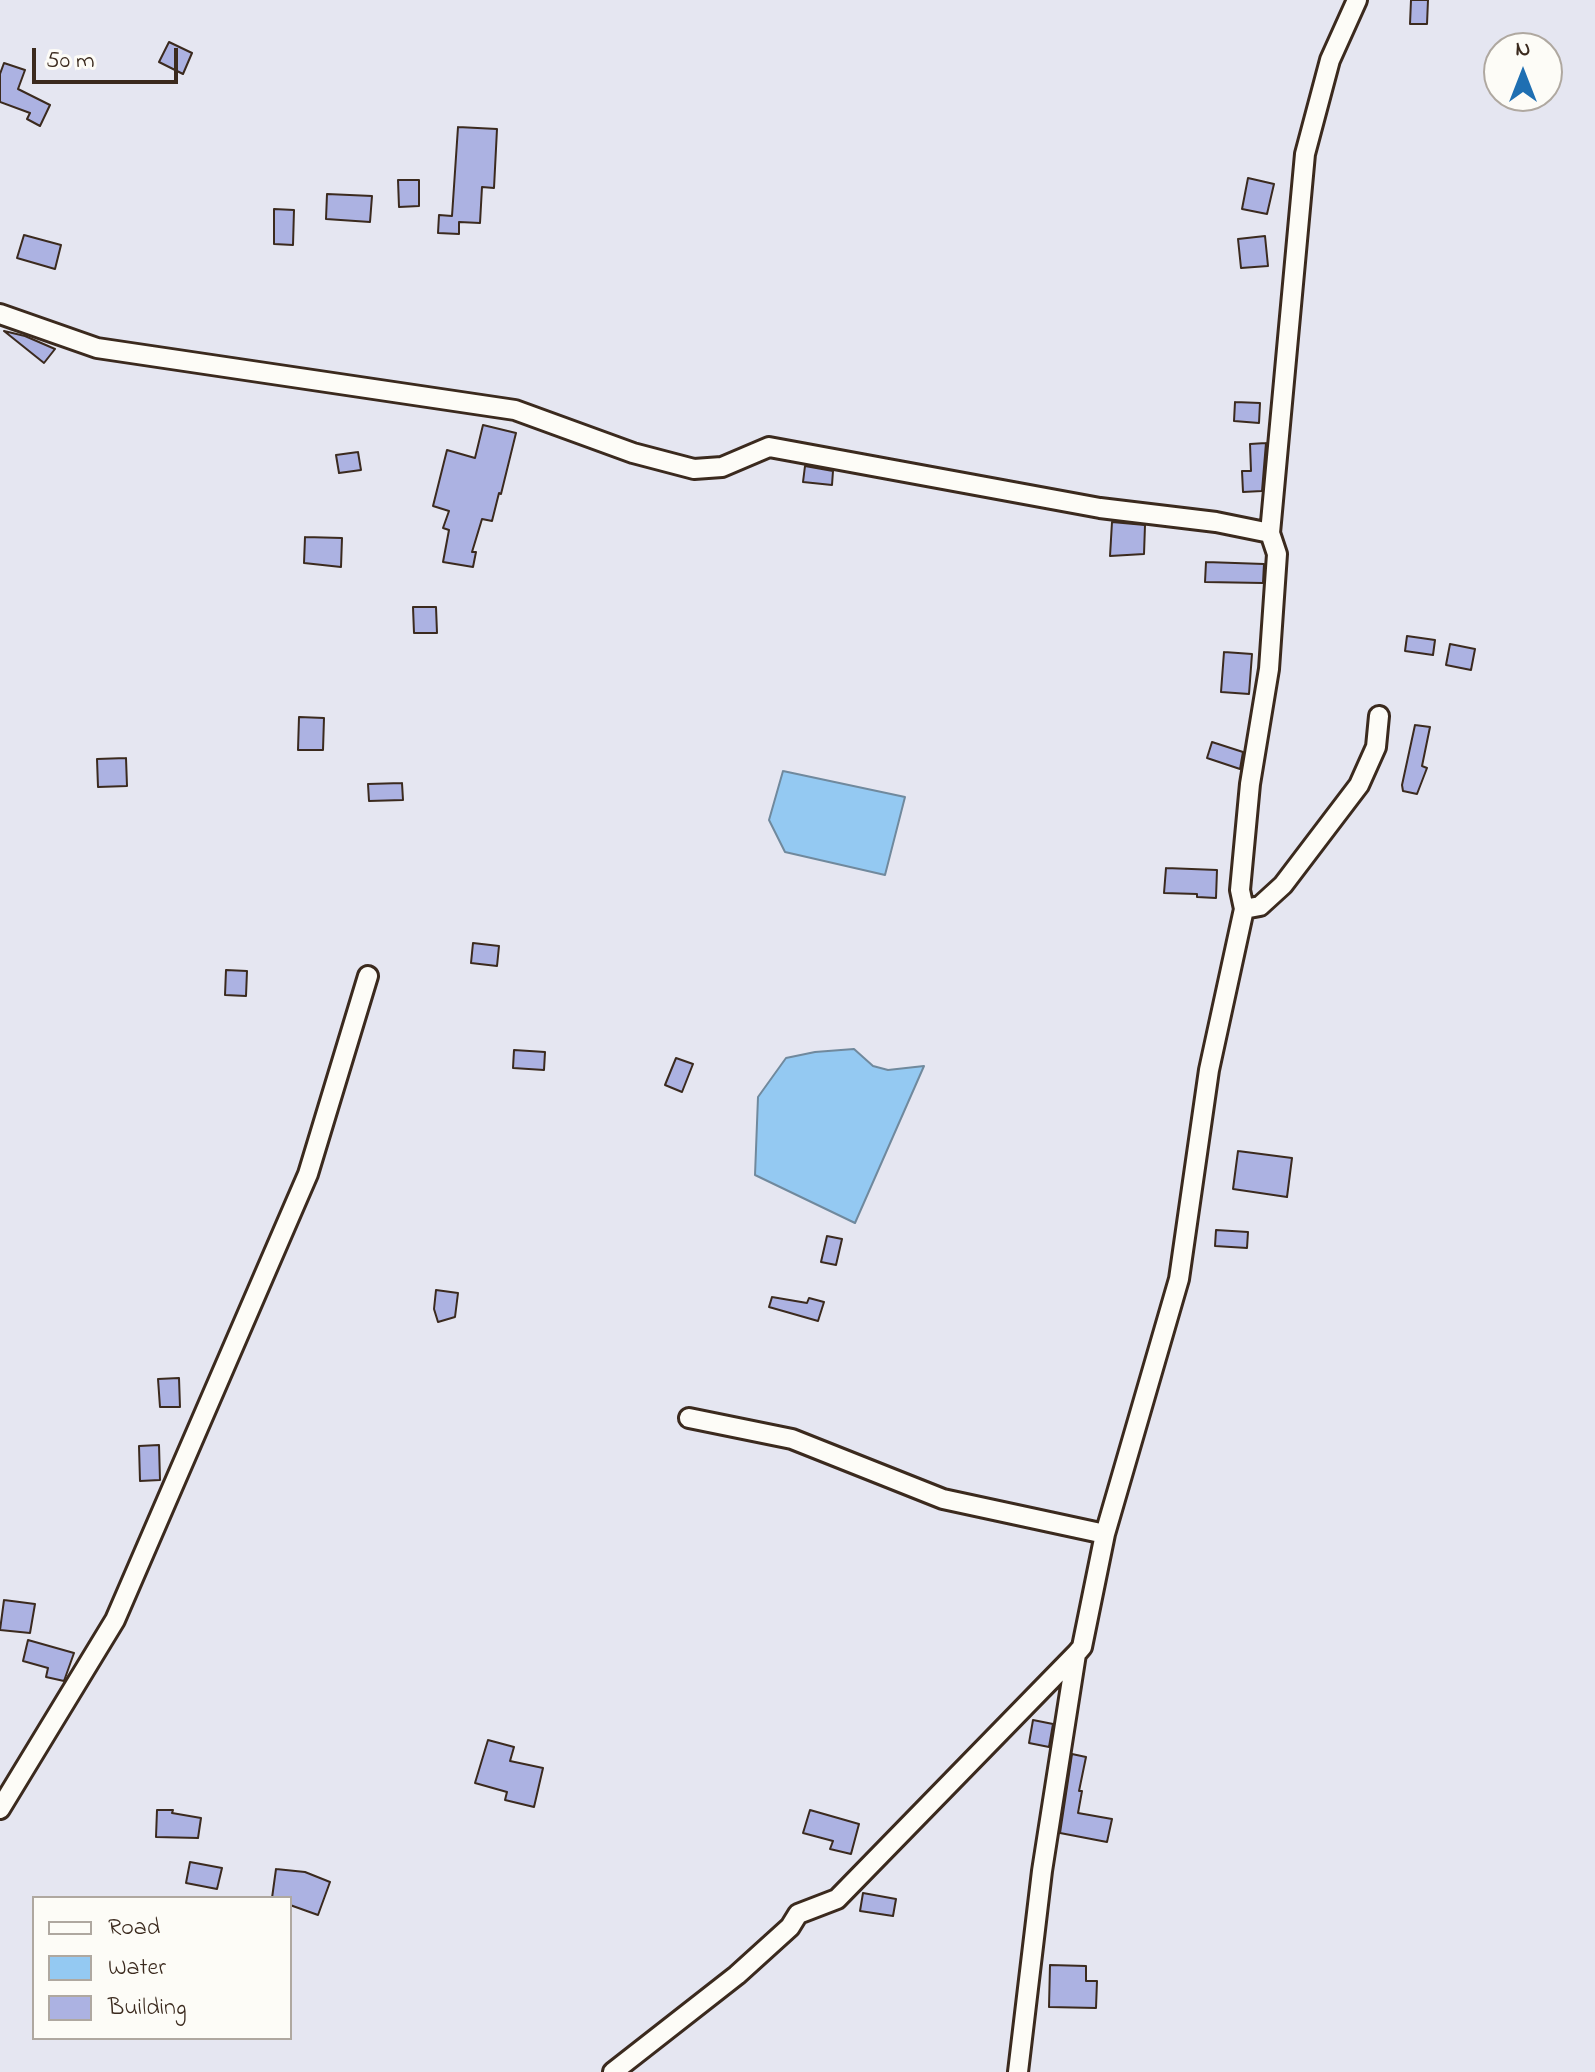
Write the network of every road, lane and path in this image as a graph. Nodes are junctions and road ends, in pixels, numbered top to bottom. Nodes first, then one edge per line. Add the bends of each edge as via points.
1 (1357, 0) edge
2 (0, 314) edge
3 (1270, 533) junction
4 (1379, 716) dead end
5 (1244, 909) junction
6 (368, 976) dead end
7 (689, 1418) dead end
8 (1105, 1534) junction
9 (1076, 1654) junction
10 (0, 1809) edge
11 (613, 2072) edge
12 (1018, 2072) edge

1 - 3 street via 1330,60 1305,154
2 - 3 street via 97,348 515,410 694,469 722,467 769,447 1071,503
3 - 5 street via 1277,554 1269,669 1240,890
4 - 5 street via 1376,747 1359,785 1283,885 1260,906
5 - 8 street via 1209,1070 1179,1279
6 - 10 street via 308,1174 115,1620
7 - 8 street via 792,1439 943,1499
8 - 9 street via 1082,1647
9 - 11 street via 837,1899 798,1914 737,1975
9 - 12 street

